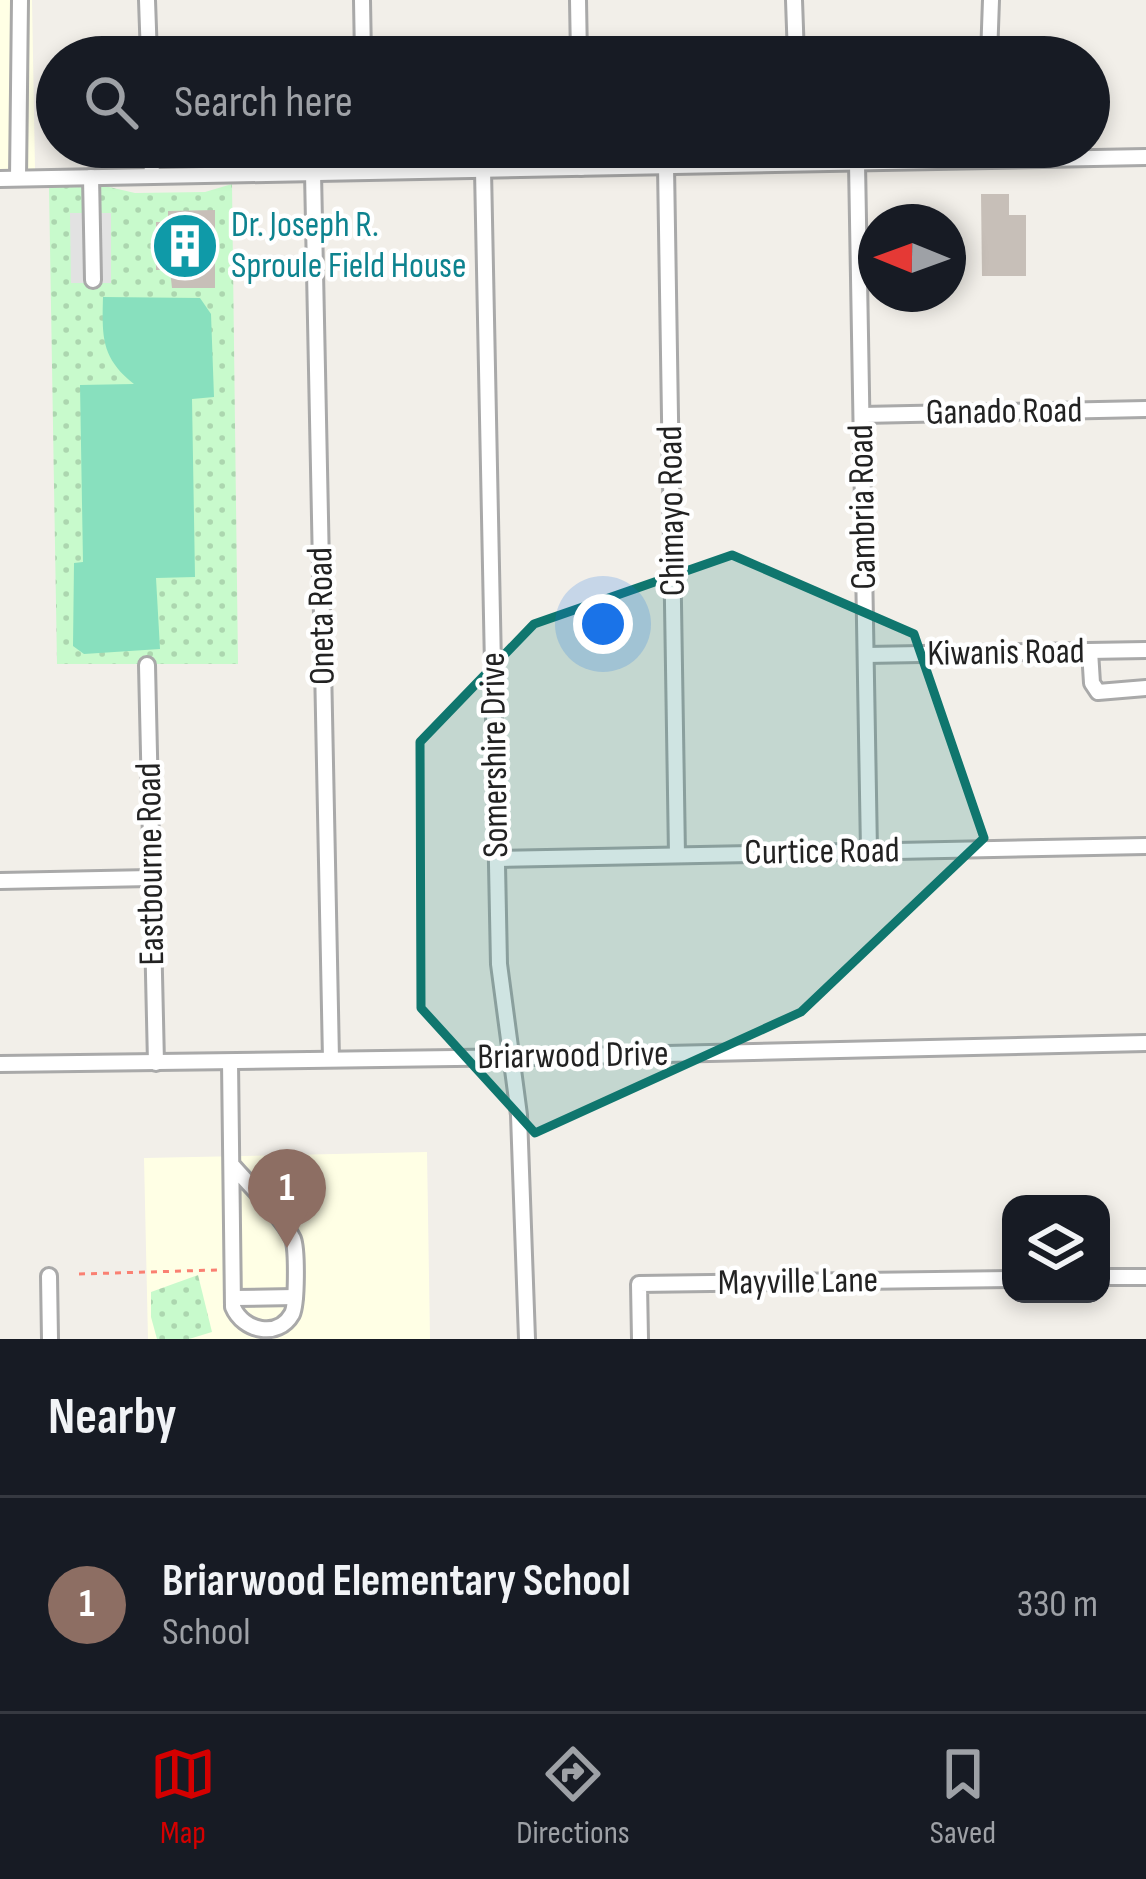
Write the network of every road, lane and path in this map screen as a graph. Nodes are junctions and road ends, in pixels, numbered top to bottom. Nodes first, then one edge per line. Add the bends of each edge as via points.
1 (20, 0) edge
2 (147, 0) edge
3 (362, 0) edge
4 (578, 0) edge
5 (794, 0) edge
6 (992, 0) edge
7 (148, 36) edge
8 (362, 36) edge
9 (579, 36) edge
10 (795, 36) edge
11 (990, 36) edge
12 (1110, 156) edge
13 (1146, 157) edge
14 (152, 168) edge
15 (364, 168) edge
16 (581, 168) edge
17 (666, 168) edge
18 (857, 168) edge
19 (483, 170) junction
20 (364, 172) junction
21 (313, 173) junction
22 (152, 176) junction
23 (91, 177) junction
24 (18, 178) junction
25 (0, 179) edge
26 (93, 280) dead end
27 (1146, 409) edge
28 (862, 415) junction
29 (1146, 650) edge
30 (1090, 651) junction
31 (866, 655) junction
32 (147, 665) dead end
33 (1146, 688) edge
34 (1146, 846) edge
35 (869, 851) junction
36 (677, 855) junction
37 (497, 859) junction
38 (151, 878) junction
39 (0, 881) edge
40 (1146, 1043) edge
41 (510, 1057) junction
42 (331, 1059) junction
43 (230, 1062) junction
44 (156, 1063) junction
45 (0, 1064) edge
46 (232, 1165) junction
47 (217, 1270) dead end
48 (80, 1274) dead end
49 (49, 1276) dead end
50 (1110, 1277) edge
51 (1146, 1277) edge
52 (1002, 1279) edge
53 (233, 1298) junction
54 (295, 1298) junction
55 (50, 1339) edge
56 (526, 1339) edge
57 (640, 1339) edge

1 - 24 street
2 - 7 street
3 - 8 street
4 - 9 street
5 - 10 street
6 - 11 street
12 - 13 street
14 - 22 street
15 - 20 street
16 - 19 street
17 - 36 street, Chimayo Road
18 - 28 street, Cambria Road
19 - 20 street
19 - 37 street, Somershire Drive
20 - 21 street
21 - 22 street
21 - 42 street, Oneta Road
22 - 23 street
23 - 24 street
23 - 26 street
24 - 25 street
27 - 28 street, Ganado Road
28 - 31 street, Cambria Road
29 - 30 street, Kiwanis Road
30 - 31 street, Kiwanis Road
30 - 33 street via 1098,692
31 - 35 street, Cambria Road
32 - 38 street, Eastbourne Road
34 - 35 street, Curtice Road
35 - 36 street, Curtice Road
36 - 37 street, Curtice Road
37 - 41 street, Somershire Drive
38 - 39 street
38 - 44 street, Eastbourne Road
40 - 41 street, Briarwood Drive
41 - 42 street, Briarwood Drive
41 - 56 street, Somershire Drive
42 - 43 street, Briarwood Drive
43 - 44 street, Briarwood Drive
43 - 46 street
44 - 45 street, Briarwood Drive
46 - 53 street
46 - 54 street via 295,1241
47 - 48 path
49 - 55 street
50 - 51 street
52 - 57 street, Mayville Lane via 639,1285
53 - 54 street
53 - 54 street via 240,1320 261,1330 289,1319

